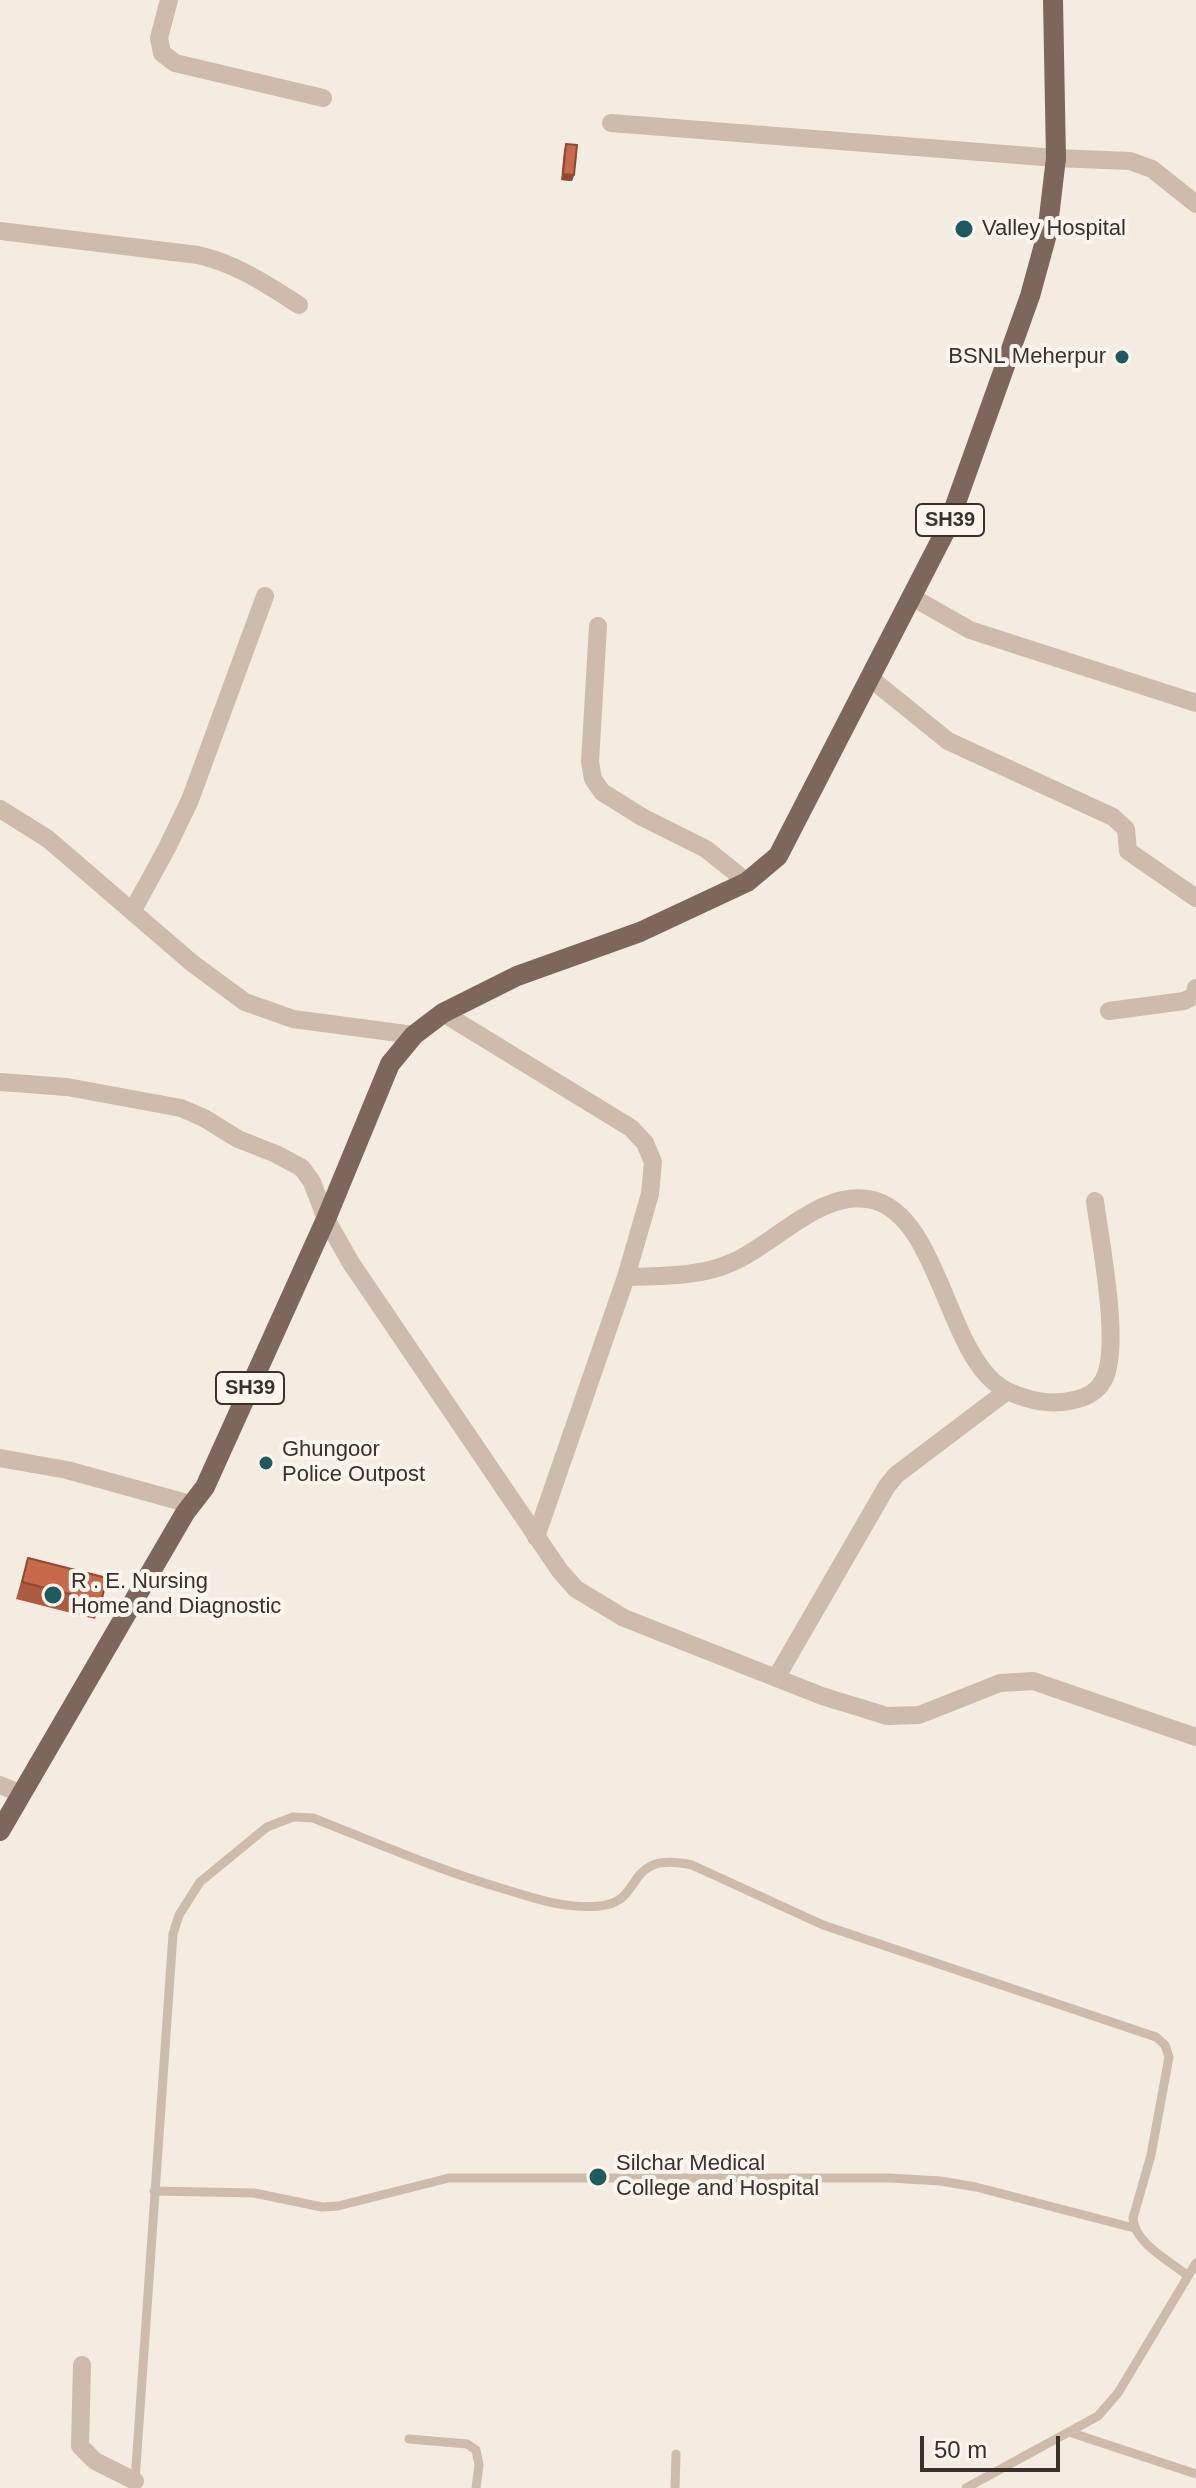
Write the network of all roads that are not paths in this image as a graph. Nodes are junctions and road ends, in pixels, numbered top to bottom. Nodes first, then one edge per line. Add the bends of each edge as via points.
1 (169, 0) edge
2 (1053, 0) edge
3 (323, 98) dead end
4 (611, 123) dead end
5 (1056, 158) junction
6 (1196, 204) edge
7 (0, 231) edge
8 (299, 305) dead end
9 (265, 596) dead end
10 (912, 597) junction
11 (598, 626) dead end
12 (870, 678) junction
13 (1196, 703) edge
14 (0, 809) edge
15 (747, 882) junction
16 (1196, 898) edge
17 (133, 910) junction
18 (1196, 988) edge
19 (1109, 1011) dead end
20 (443, 1013) junction
21 (414, 1035) junction
22 (0, 1082) edge
23 (1095, 1201) dead end
24 (326, 1219) junction
25 (626, 1277) junction
26 (1007, 1391) junction
27 (0, 1458) edge
28 (190, 1504) junction
29 (536, 1537) junction
30 (776, 1678) junction
31 (1196, 1737) edge
32 (0, 1785) edge
33 (22, 1794) junction
34 (0, 1831) edge
35 (154, 2191) junction
36 (1134, 2228) junction
37 (1196, 2263) edge
38 (1188, 2276) junction
39 (82, 2365) dead end
40 (1072, 2433) junction
41 (409, 2439) dead end
42 (676, 2454) dead end
43 (1196, 2474) edge
44 (135, 2484) edge
45 (476, 2488) edge
46 (675, 2488) edge
47 (966, 2488) edge

1 - 3 street via 159,38 162,53 175,63
2 - 5 main road, SH39
4 - 5 street
5 - 6 street via 1130,161 1152,169
5 - 10 main road, SH39 via 1047,234 1030,296 947,528
7 - 8 street via 225,261
9 - 17 street via 190,800
10 - 12 main road, SH39
10 - 13 street via 970,630
11 - 15 street via 593,779 602,792 706,849
12 - 15 main road, SH39 via 778,856
12 - 16 street via 948,741 1113,817 1126,829 1128,851
14 - 17 street via 48,839
15 - 20 main road, SH39 via 640,932 517,976
17 - 21 street via 245,1002 293,1019
18 - 19 street via 1184,1001
20 - 21 main road, SH39
20 - 25 street via 583,1097 645,1143 653,1176
21 - 24 main road, SH39 via 390,1064
22 - 24 street via 67,1087 181,1108 302,1168
23 - 26 street via 1109,1332 1103,1381 1083,1398 1061,1403
24 - 28 main road, SH39 via 205,1487
24 - 29 street
25 - 26 street via 732,1263 824,1207 852,1198 874,1200 892,1209 913,1232 976,1361
25 - 29 street
26 - 30 street via 887,1486
27 - 28 street via 67,1470
28 - 33 main road, SH39
29 - 30 street via 576,1589 594,1602
30 - 31 street via 867,1711 900,1717 919,1715 1000,1683 1033,1681
32 - 33 street
33 - 34 main road, SH39
35 - 36 lane via 254,2193 322,2207 449,2178 889,2178 976,2187
35 - 36 lane via 173,1934 179,1915 200,1882 267,1827 303,1817 446,1872 544,1902 580,1907 621,1900 644,1868 656,1863 692,1865 823,1925 1156,2037 1169,2057
35 - 44 lane
36 - 38 lane
37 - 38 lane
38 - 40 lane via 1118,2393 1098,2416
39 - 44 street via 80,2446
40 - 43 lane
40 - 47 lane
41 - 45 lane via 467,2444 476,2450
42 - 46 lane

